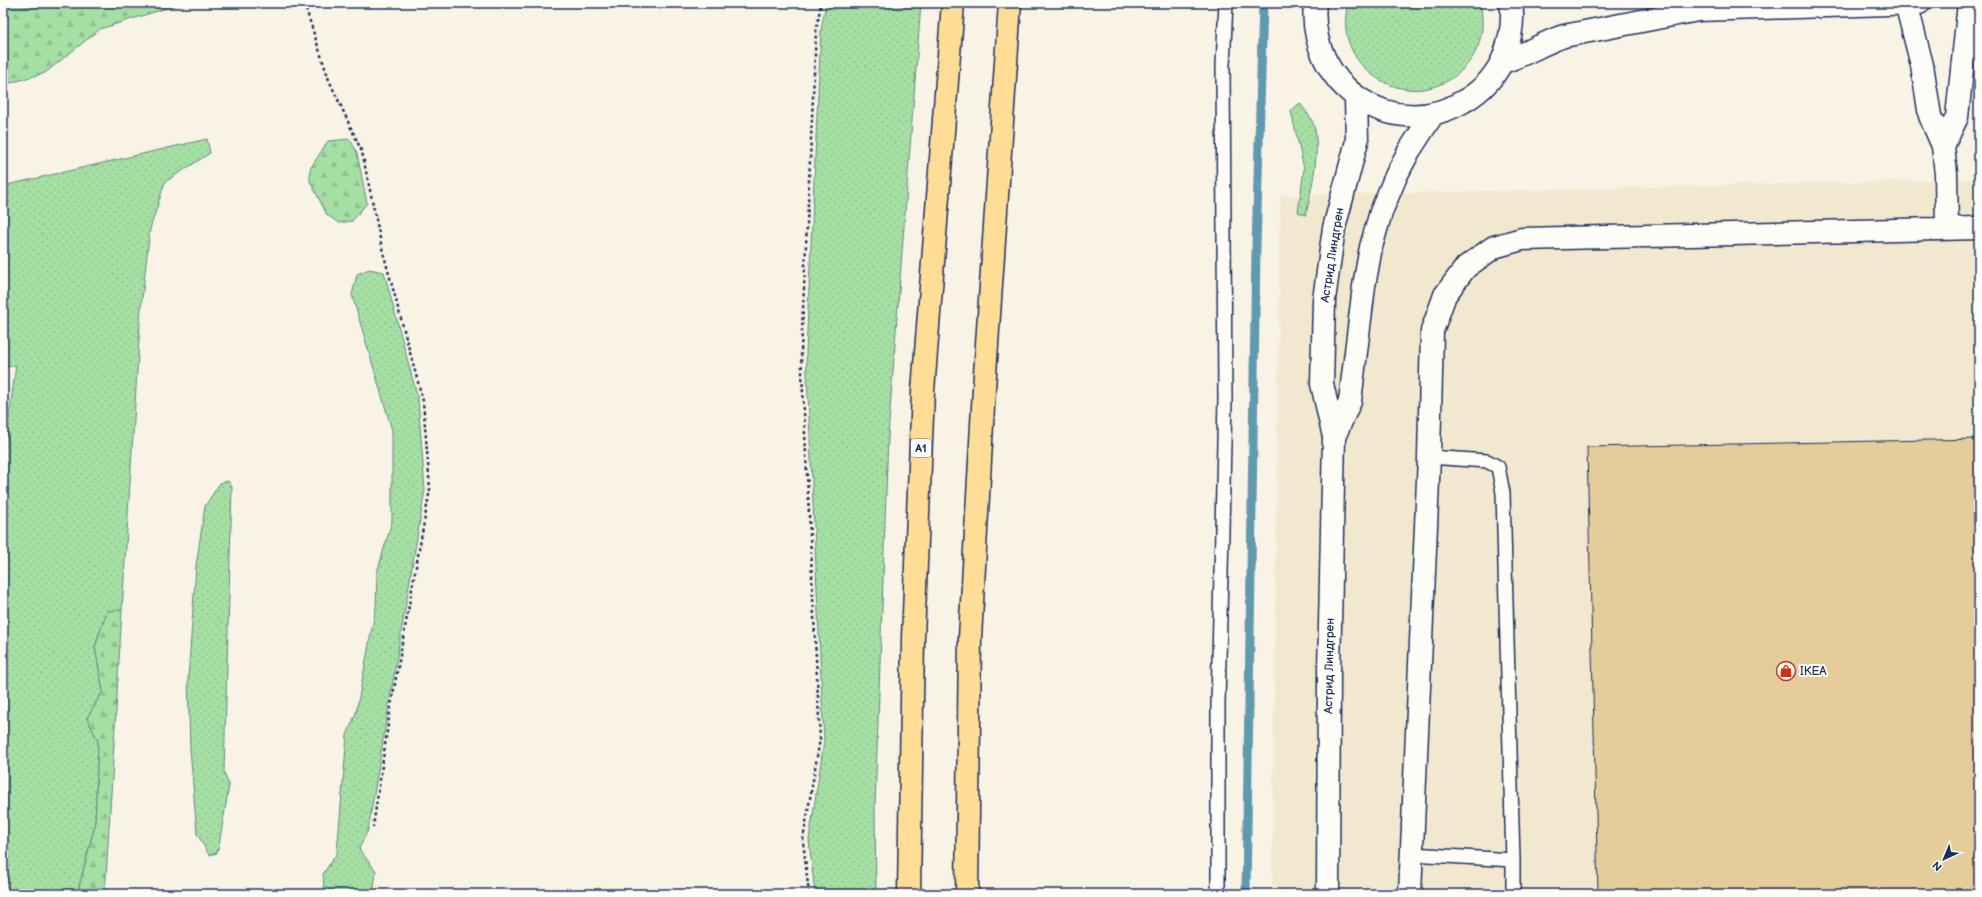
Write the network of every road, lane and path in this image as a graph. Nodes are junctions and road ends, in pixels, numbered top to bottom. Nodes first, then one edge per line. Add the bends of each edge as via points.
1 (304, 3) edge
2 (821, 3) edge
3 (953, 3) edge
4 (1010, 3) edge
5 (1226, 3) edge
6 (1315, 3) edge
7 (1511, 3) edge
8 (1662, 3) edge
9 (1919, 3) edge
10 (1970, 3) edge
11 (1906, 4) edge
12 (1698, 10) junction
13 (1502, 62) junction
14 (1356, 98) junction
15 (1433, 114) junction
16 (1943, 146) junction
17 (1947, 228) junction
18 (1979, 228) edge
19 (1334, 437) junction
20 (1429, 457) junction
21 (373, 827) dead end
22 (1411, 854) junction
23 (1513, 860) junction
24 (809, 894) edge
25 (909, 894) edge
26 (967, 894) edge
27 (1218, 894) edge
28 (1328, 894) edge
29 (1410, 894) edge
30 (1513, 894) edge

1 - 21 path via 329,80 362,152 382,248 423,401 430,489 390,711
2 - 24 path via 816,32 800,352 820,739 803,840
3 - 25 highway, A1 via 923,399 913,638
4 - 26 highway via 970,638
5 - 27 lane via 1223,65 1224,399 1218,696
6 - 14 street via 1315,34 1321,52 1341,85
7 - 13 street via 1510,38
8 - 12 street
9 - 11 street
10 - 16 street via 1957,118
11 - 12 street
11 - 16 street via 1922,65 1930,116
12 - 13 street via 1564,36
13 - 15 street via 1489,81 1473,96 1454,107
14 - 15 street via 1380,110 1406,116
14 - 19 street, Астрид Линдгрен via 1357,141 1334,228 1324,300 1322,384
15 - 19 street, Астрид Линдгрен via 1408,151 1396,176 1371,247 1350,401
16 - 17 street
17 - 18 street
17 - 20 street via 1522,239 1494,247 1466,267 1445,295 1432,331
19 - 28 street, Астрид Линдгрен
20 - 22 street
20 - 23 lane via 1487,461 1498,467 1503,493
22 - 23 lane
22 - 29 street
23 - 30 lane

